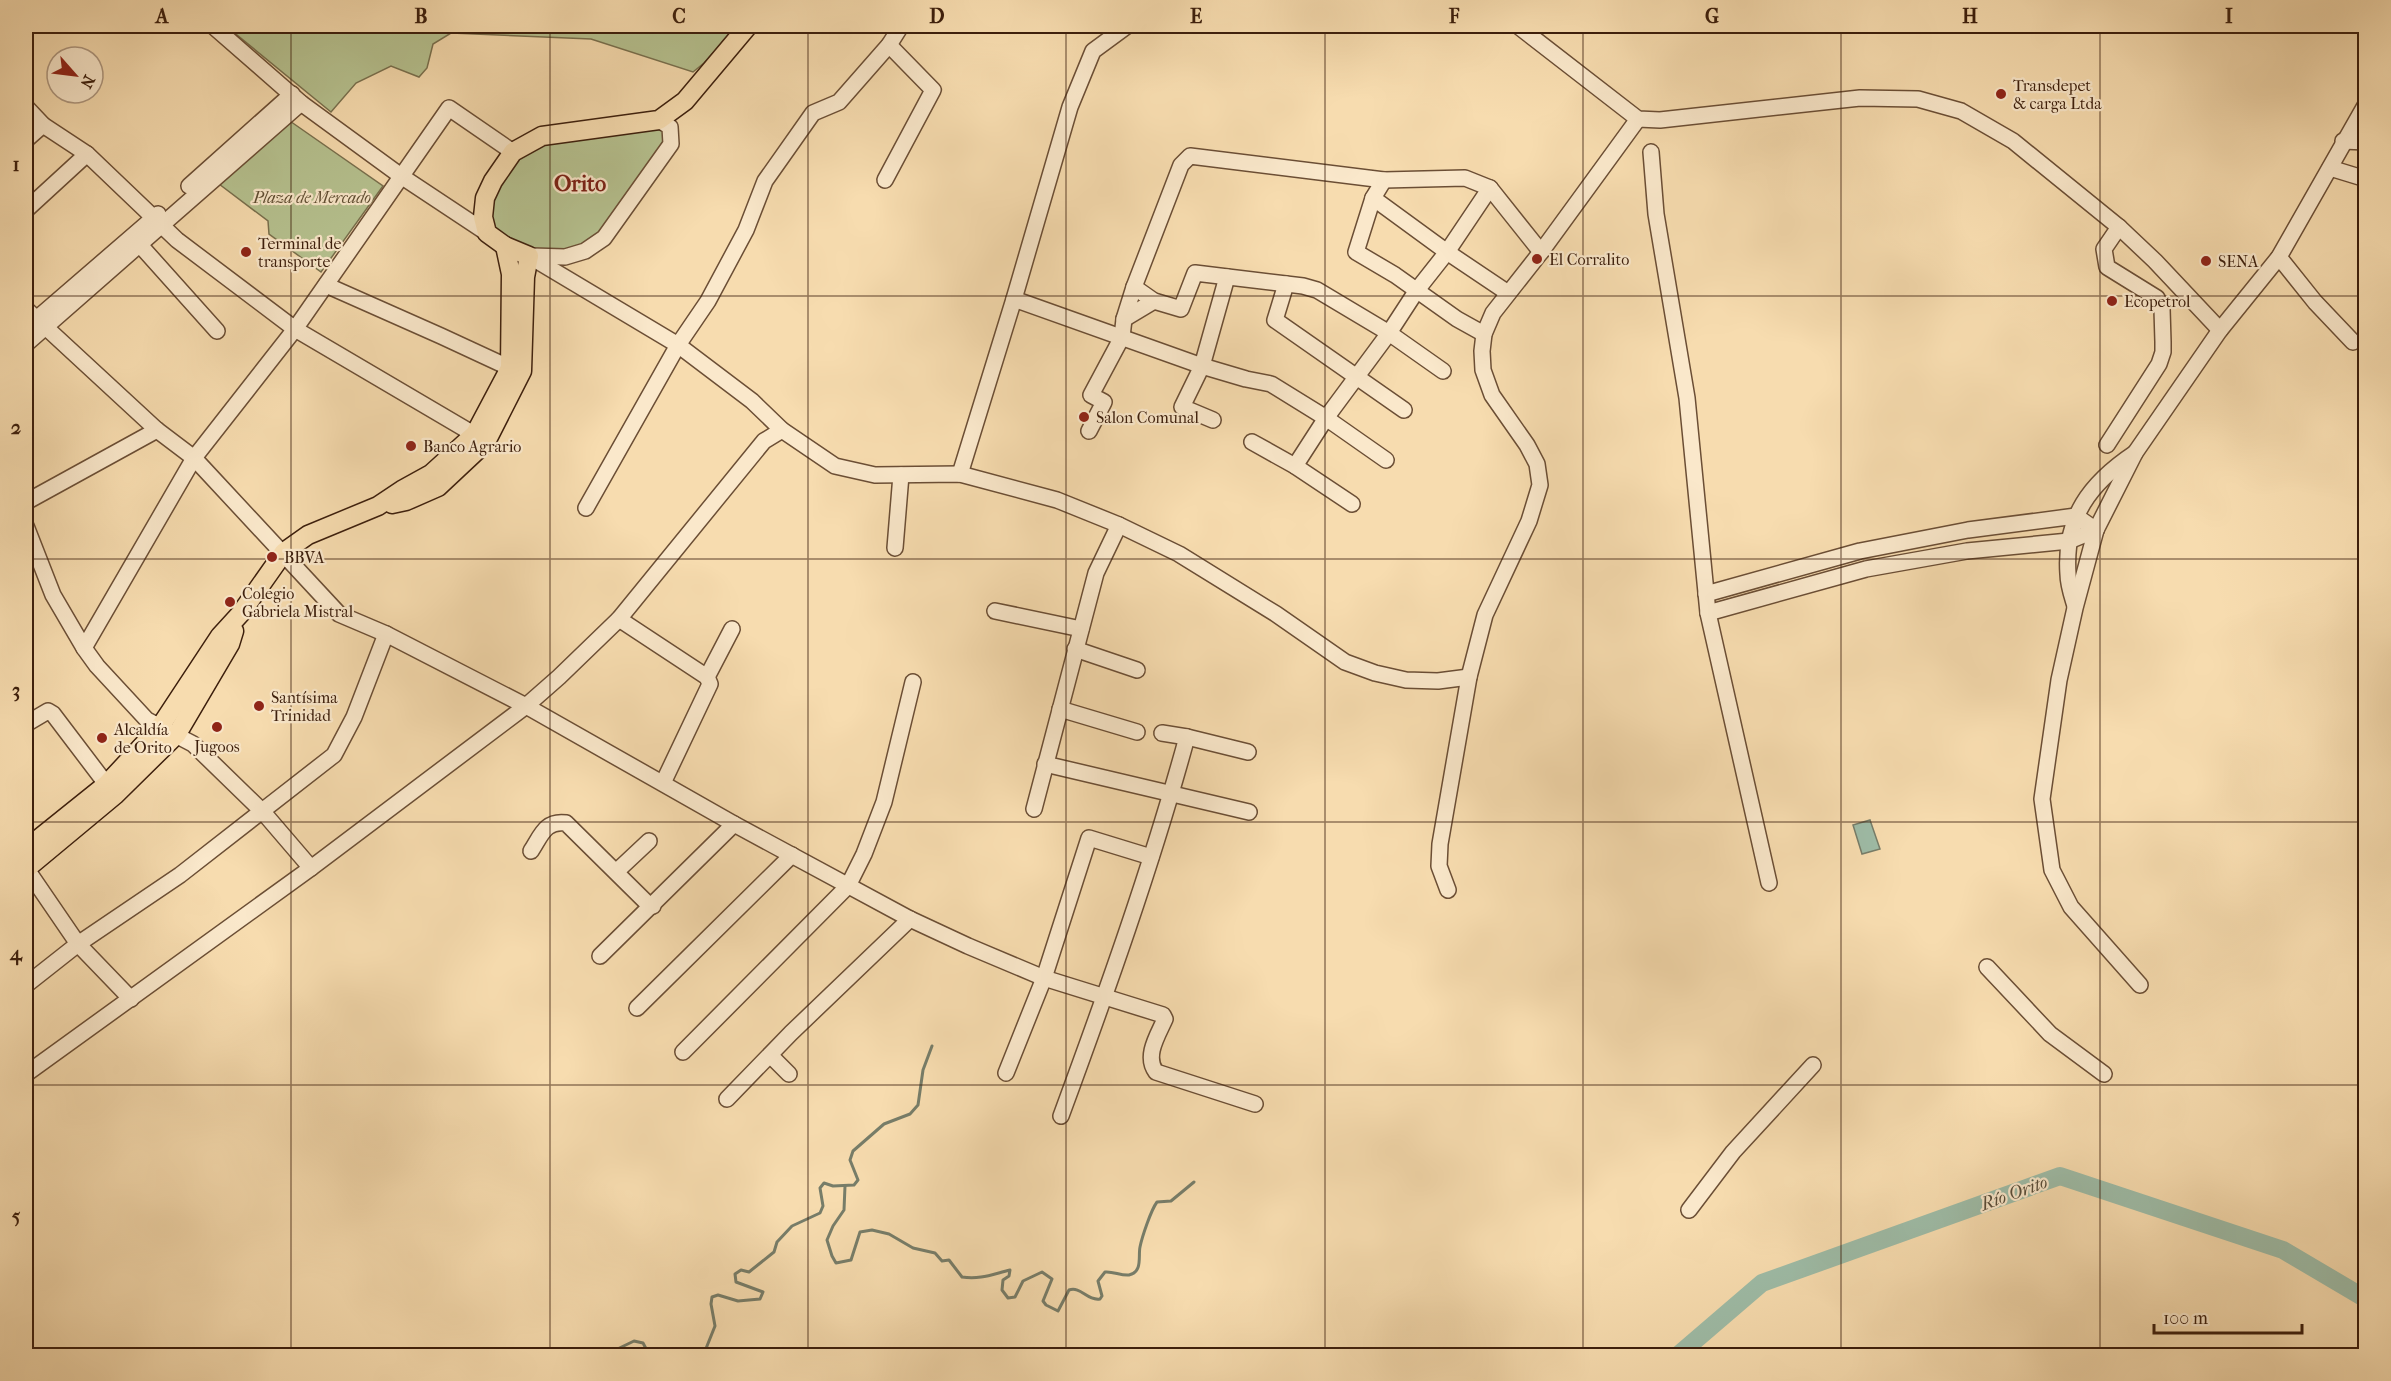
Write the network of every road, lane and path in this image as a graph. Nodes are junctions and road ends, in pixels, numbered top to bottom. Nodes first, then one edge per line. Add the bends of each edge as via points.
1 (213, 26) edge
2 (748, 26) edge
3 (901, 26) edge
4 (1127, 26) edge
5 (1518, 26) edge
6 (889, 45) junction
7 (296, 98) junction
8 (2366, 104) edge
9 (36, 116) edge
10 (1638, 119) junction
11 (659, 120) junction
12 (26, 127) edge
13 (26, 140) edge
14 (2343, 141) junction
15 (2366, 142) edge
16 (513, 152) junction
17 (1652, 152) dead end
18 (87, 154) junction
19 (2330, 168) junction
20 (401, 176) junction
21 (2366, 179) edge
22 (885, 180) dead end
23 (1384, 180) junction
24 (1491, 188) junction
25 (1373, 198) junction
26 (26, 210) edge
27 (157, 221) junction
28 (2119, 227) junction
29 (487, 233) junction
30 (140, 245) junction
31 (505, 246) junction
32 (1447, 252) junction
33 (1541, 252) junction
34 (529, 256) junction
35 (2279, 257) junction
36 (1227, 278) junction
37 (1286, 284) junction
38 (326, 285) junction
39 (1134, 287) junction
40 (1417, 290) junction
41 (1508, 293) junction
42 (1014, 299) junction
43 (1154, 301) junction
44 (1124, 319) junction
45 (33, 321) edge
46 (295, 329) junction
47 (2220, 330) junction
48 (217, 331) dead end
49 (1389, 333) junction
50 (1484, 334) junction
51 (1122, 337) junction
52 (2353, 342) dead end
53 (26, 344) edge
54 (678, 345) junction
55 (1202, 366) junction
56 (510, 368) junction
57 (1443, 371) dead end
58 (1357, 376) junction
59 (1404, 410) dead end
60 (1326, 418) junction
61 (1213, 420) dead end
62 (157, 430) junction
63 (782, 430) junction
64 (1089, 431) dead end
65 (480, 438) junction
66 (1252, 442) dead end
67 (2107, 445) dead end
68 (2135, 453) junction
69 (194, 458) junction
70 (1386, 460) dead end
71 (1295, 466) junction
72 (960, 474) junction
73 (901, 475) junction
74 (26, 502) edge
75 (1352, 504) dead end
76 (586, 508) dead end
77 (2076, 516) junction
78 (1119, 525) junction
79 (26, 526) edge
80 (2096, 531) junction
81 (2069, 541) junction
82 (895, 548) dead end
83 (1860, 551) junction
84 (284, 552) junction
85 (1866, 569) junction
86 (1706, 594) junction
87 (2075, 608) junction
88 (995, 611) dead end
89 (1708, 613) junction
90 (619, 619) junction
91 (732, 629) dead end
92 (1081, 629) junction
93 (386, 634) junction
94 (84, 648) junction
95 (1075, 649) junction
96 (1137, 670) dead end
97 (707, 677) junction
98 (1469, 677) junction
99 (913, 682) dead end
100 (526, 706) junction
101 (1060, 709) junction
102 (26, 724) edge
103 (169, 731) junction
104 (1137, 732) dead end
105 (1162, 733) dead end
106 (1187, 737) junction
107 (1248, 752) dead end
108 (1045, 764) junction
109 (663, 783) junction
110 (111, 789) junction
111 (1172, 793) junction
112 (1034, 809) dead end
113 (263, 812) junction
114 (1249, 812) dead end
115 (734, 824) junction
116 (649, 841) dead end
117 (26, 849) edge
118 (531, 851) dead end
119 (792, 855) junction
120 (1151, 857) junction
121 (311, 868) junction
122 (26, 869) edge
123 (617, 871) junction
124 (1768, 883) dead end
125 (848, 886) junction
126 (1448, 890) dead end
127 (653, 906) junction
128 (909, 919) junction
129 (78, 944) junction
130 (600, 956) dead end
131 (1987, 967) dead end
132 (1044, 978) junction
133 (26, 985) edge
134 (2140, 985) dead end
135 (1105, 996) junction
136 (131, 999) junction
137 (637, 1008) dead end
138 (683, 1052) dead end
139 (770, 1055) junction
140 (1813, 1065) dead end
141 (1006, 1073) dead end
142 (26, 1074) edge
143 (789, 1074) dead end
144 (2104, 1074) dead end
145 (727, 1099) dead end
146 (1255, 1104) dead end
147 (1061, 1116) dead end
148 (1689, 1210) dead end

1 - 7 street
2 - 11 main road via 686,101
3 - 6 street
4 - 42 street via 1093,51 1070,107
5 - 10 street
6 - 22 street via 933,90
6 - 54 street via 839,102 813,113 765,181 746,230 708,301
7 - 20 street
7 - 27 street
8 - 14 street
9 - 12 street
9 - 13 street
9 - 18 street
10 - 28 street via 1660,120 1860,98 1918,99 1961,111 2013,141
10 - 33 street
11 - 16 main road via 542,136
11 - 34 street via 670,127 671,144 604,238 585,251 566,257
14 - 15 street
14 - 19 street
16 - 20 street via 449,108
16 - 29 main road via 485,198 483,217
17 - 86 street via 1656,214 1687,398
18 - 26 street
18 - 27 street
19 - 21 street
19 - 35 street
20 - 29 street
20 - 38 street
23 - 24 street via 1464,177
23 - 25 street
23 - 39 street via 1190,156 1181,165
24 - 32 street
24 - 33 street
25 - 32 street
25 - 40 street via 1356,252
27 - 30 street
27 - 45 street
27 - 46 street
28 - 47 street
28 - 67 street via 2104,249 2107,267 2157,298 2162,309 2163,352
29 - 31 main road
30 - 45 street
30 - 48 street
31 - 34 main road
31 - 56 main road via 511,274
32 - 40 street
32 - 41 street
33 - 41 street
34 - 54 street
34 - 65 main road via 522,371
35 - 47 street
35 - 52 street via 2314,302
36 - 37 street
36 - 43 street via 1195,273 1181,309
36 - 55 street
37 - 49 street via 1317,290
37 - 58 street via 1275,320
38 - 46 street
38 - 56 street
39 - 43 street
39 - 44 street
40 - 49 street
40 - 50 street
41 - 50 street
42 - 51 street
42 - 72 street
43 - 44 street
44 - 51 street
45 - 53 street
45 - 62 street
46 - 65 street
46 - 69 street
47 - 68 street
49 - 57 street
49 - 58 street
50 - 98 street via 1483,370 1492,395 1527,445 1537,464 1540,485 1529,521 1485,615
51 - 55 street
51 - 64 street via 1091,395 1104,402
54 - 63 street via 752,401
54 - 76 street
55 - 60 street via 1271,384
55 - 61 street via 1182,407
56 - 65 main road
58 - 59 street
58 - 60 street
60 - 70 street
60 - 71 street
62 - 69 street
62 - 74 street
63 - 73 street via 835,466 875,475
63 - 90 street via 764,441
65 - 84 main road via 438,487 308,535
66 - 71 street
68 - 77 street via 2111,469 2091,490
68 - 80 street
69 - 84 street
69 - 94 street
71 - 75 street
72 - 73 street
72 - 78 street via 1057,500
73 - 82 street
77 - 80 street
77 - 81 street
77 - 83 street via 1968,530
78 - 92 street via 1096,573
78 - 98 street via 1189,560 1345,662 1406,680
79 - 94 street via 53,595
80 - 81 street
80 - 87 street
81 - 85 street via 1967,551
81 - 87 street via 2067,575
83 - 85 street
83 - 86 street
84 - 93 street via 339,614
84 - 103 main road via 220,636
85 - 89 street
86 - 89 street
87 - 134 street via 2059,680 2042,799 2052,870 2071,907
88 - 92 street
89 - 124 street
90 - 97 street
90 - 100 street
91 - 97 street
92 - 95 street
93 - 100 street
93 - 113 street via 354,717 334,755
94 - 103 street via 147,720
95 - 96 street
95 - 101 street
97 - 109 street via 710,684
98 - 126 street via 1440,844 1439,866
99 - 125 street via 884,802
100 - 109 street
100 - 121 street
101 - 104 street
101 - 108 street
102 - 110 street via 44,712 53,714
103 - 110 main road
103 - 113 street via 193,744
105 - 106 street
106 - 107 street
106 - 111 street
108 - 111 street
108 - 112 street
109 - 115 street
110 - 117 main road
110 - 122 main road
111 - 114 street
111 - 120 street
113 - 121 street
113 - 129 street via 180,875
115 - 119 street
115 - 127 street
116 - 123 street
118 - 123 street via 545,828 556,821 566,823
119 - 125 street
119 - 137 street
120 - 132 street via 1089,838
120 - 135 street
121 - 136 street
122 - 129 street
123 - 127 street
125 - 128 street
125 - 138 street
127 - 130 street
128 - 132 street
128 - 139 street
129 - 133 street
129 - 136 street
131 - 144 street via 2050,1034
132 - 135 street
132 - 141 street
135 - 146 street via 1165,1019 1151,1053 1151,1065 1156,1072
135 - 147 street
136 - 142 street
139 - 143 street
139 - 145 street
140 - 148 street via 1733,1152

